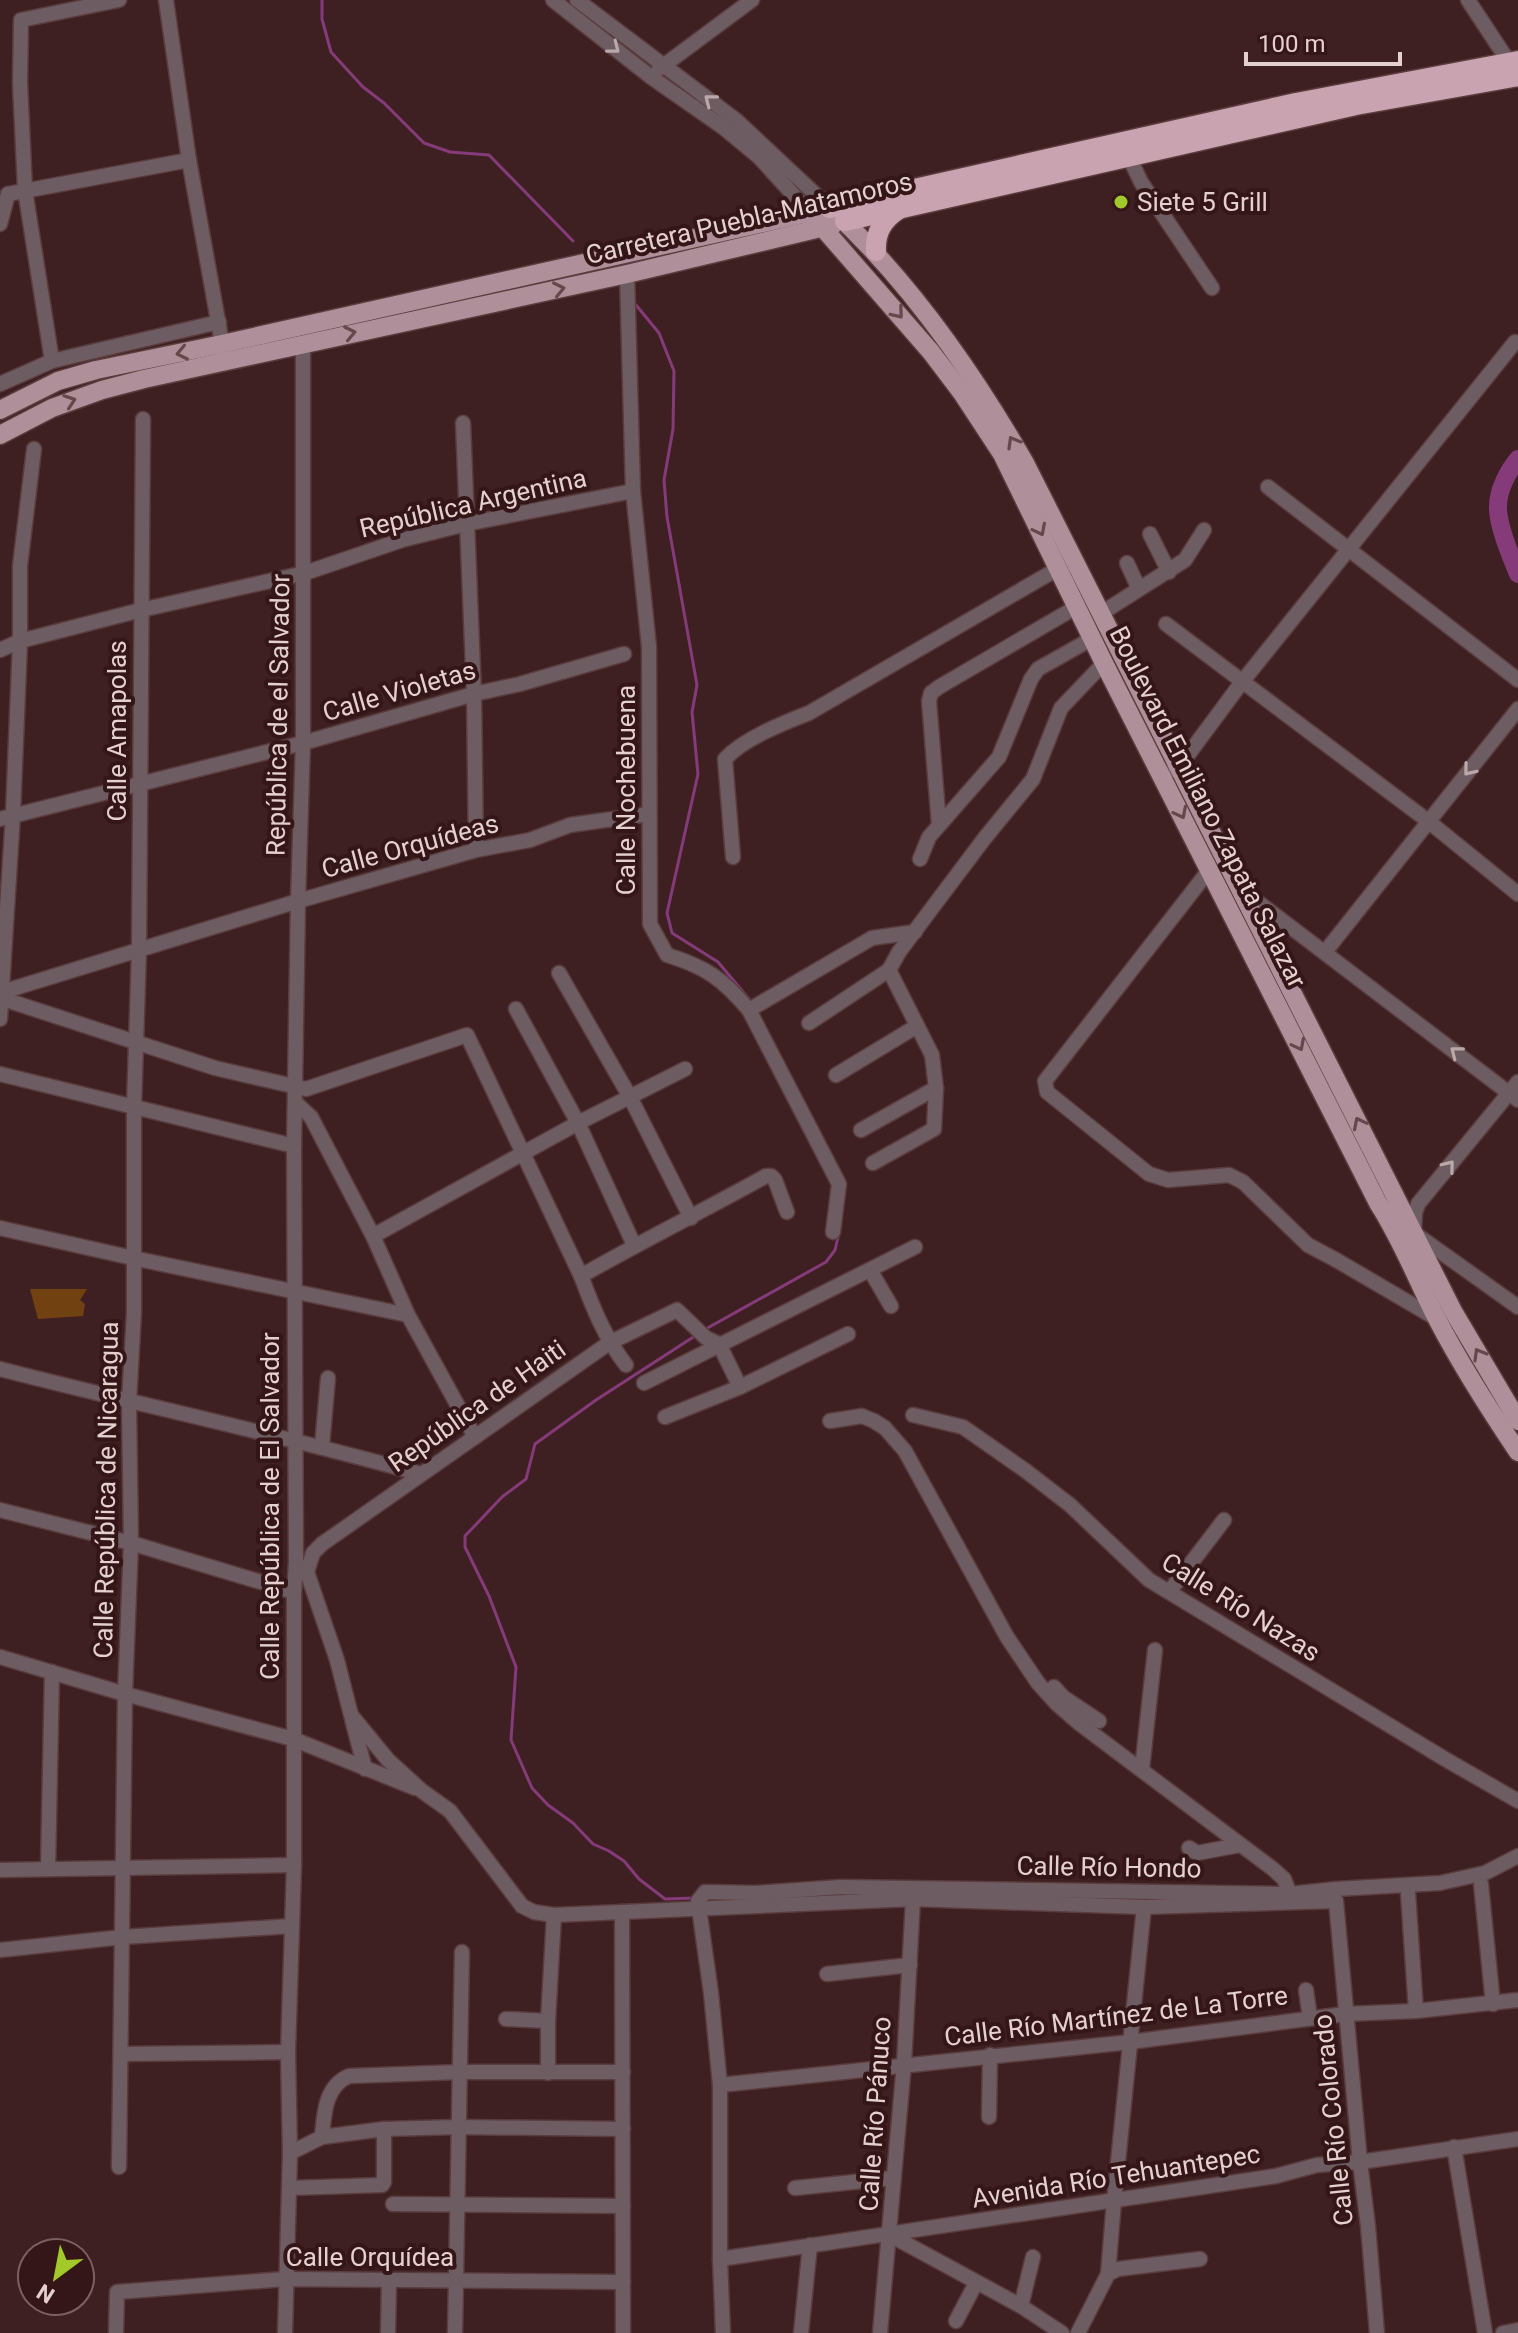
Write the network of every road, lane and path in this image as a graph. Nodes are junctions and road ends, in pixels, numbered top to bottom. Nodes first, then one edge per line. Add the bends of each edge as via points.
1 (119, 0) edge
2 (166, 0) edge
3 (553, 0) edge
4 (577, 0) edge
5 (752, 0) edge
6 (1468, 0) edge
7 (61, 6) edge
8 (663, 65) junction
9 (1516, 69) edge
10 (651, 77) junction
11 (1129, 157) junction
12 (189, 160) junction
13 (783, 172) junction
14 (4, 190) edge
15 (25, 190) junction
16 (900, 209) junction
17 (810, 213) junction
18 (833, 219) junction
19 (0, 224) edge
20 (879, 255) junction
21 (627, 274) junction
22 (864, 275) junction
23 (1212, 288) dead end
24 (219, 322) junction
25 (1515, 342) dead end
26 (303, 344) junction
27 (224, 353) junction
28 (52, 361) junction
29 (0, 384) edge
30 (0, 410) edge
31 (143, 419) dead end
32 (463, 423) dead end
33 (0, 435) edge
34 (34, 449) dead end
35 (1268, 487) dead end
36 (633, 491) junction
37 (466, 524) junction
38 (1204, 530) dead end
39 (1150, 534) dead end
40 (1347, 549) junction
41 (1127, 563) dead end
42 (1059, 568) junction
43 (1169, 572) junction
44 (305, 573) junction
45 (1139, 589) junction
46 (1078, 606) junction
47 (141, 610) junction
48 (1100, 614) junction
49 (1166, 624) dead end
50 (1093, 638) junction
51 (20, 641) junction
52 (0, 650) edge
53 (624, 654) dead end
54 (1104, 663) junction
55 (1518, 680) edge
56 (1242, 682) junction
57 (474, 694) junction
58 (1518, 709) edge
59 (303, 743) junction
60 (1179, 767) junction
61 (1162, 776) junction
62 (141, 785) junction
63 (649, 814) junction
64 (6, 816) edge
65 (1428, 821) junction
66 (939, 825) junction
67 (476, 850) junction
68 (733, 857) dead end
69 (920, 859) dead end
70 (1210, 869) junction
71 (1242, 890) junction
72 (1518, 894) edge
73 (298, 901) junction
74 (915, 932) junction
75 (139, 950) junction
76 (1325, 952) junction
77 (889, 970) junction
78 (559, 973) dead end
79 (1, 996) edge
80 (516, 1009) dead end
81 (749, 1010) junction
82 (0, 1019) edge
83 (809, 1023) dead end
84 (917, 1026) junction
85 (136, 1043) junction
86 (685, 1069) dead end
87 (0, 1074) edge
88 (836, 1075) dead end
89 (296, 1087) junction
90 (936, 1088) junction
91 (1515, 1092) edge
92 (630, 1097) junction
93 (296, 1103) junction
94 (134, 1107) junction
95 (578, 1123) junction
96 (861, 1130) dead end
97 (294, 1146) junction
98 (523, 1155) junction
99 (873, 1163) dead end
100 (787, 1212) dead end
101 (691, 1218) junction
102 (0, 1228) edge
103 (833, 1232) dead end
104 (373, 1236) junction
105 (1414, 1243) junction
106 (634, 1245) junction
107 (915, 1247) dead end
108 (133, 1258) junction
109 (870, 1270) junction
110 (581, 1276) junction
111 (295, 1292) junction
112 (891, 1306) dead end
113 (1518, 1307) edge
114 (408, 1315) junction
115 (1437, 1319) junction
116 (848, 1334) dead end
117 (713, 1341) junction
118 (609, 1343) junction
119 (626, 1365) dead end
120 (0, 1369) edge
121 (328, 1378) dead end
122 (644, 1383) dead end
123 (740, 1387) junction
124 (129, 1402) junction
125 (913, 1415) dead end
126 (665, 1417) dead end
127 (830, 1421) dead end
128 (1518, 1421) edge
129 (475, 1437) junction
130 (295, 1439) junction
131 (322, 1446) junction
132 (1518, 1452) edge
133 (421, 1474) junction
134 (0, 1510) edge
135 (1224, 1520) dead end
136 (131, 1543) junction
137 (296, 1550) junction
138 (313, 1553) junction
139 (301, 1570) junction
140 (294, 1592) junction
141 (1169, 1592) junction
142 (1015, 1632) dead end
143 (1155, 1650) dead end
144 (0, 1657) edge
145 (52, 1672) junction
146 (125, 1694) junction
147 (351, 1715) junction
148 (1082, 1717) junction
149 (1099, 1721) dead end
150 (293, 1739) junction
151 (365, 1769) junction
152 (1142, 1769) junction
153 (422, 1791) junction
154 (1518, 1801) edge
155 (1240, 1845) junction
156 (1189, 1848) dead end
157 (1518, 1856) edge
158 (294, 1865) junction
159 (124, 1867) junction
160 (48, 1869) junction
161 (0, 1870) edge
162 (1481, 1884) dead end
163 (1408, 1893) dead end
164 (1290, 1894) junction
165 (913, 1899) junction
166 (700, 1901) junction
167 (1336, 1901) joint
168 (1144, 1907) junction
169 (622, 1912) junction
170 (554, 1915) junction
171 (292, 1926) junction
172 (123, 1937) junction
173 (0, 1950) edge
174 (462, 1952) dead end
175 (910, 1965) junction
176 (827, 1974) dead end
177 (1306, 1990) dead end
178 (1518, 2000) edge
179 (1493, 2004) junction
180 (1416, 2011) junction
181 (1345, 2014) junction
182 (1310, 2018) junction
183 (506, 2019) dead end
184 (548, 2021) junction
185 (1130, 2042) junction
186 (288, 2052) junction
187 (121, 2054) junction
188 (990, 2055) junction
189 (904, 2064) junction
190 (460, 2072) junction
191 (623, 2072) junction
192 (548, 2073) junction
193 (720, 2085) junction
194 (989, 2117) dead end
195 (458, 2127) junction
196 (384, 2129) junction
197 (623, 2129) junction
198 (322, 2137) junction
199 (1518, 2139) edge
200 (1454, 2147) junction
201 (290, 2153) junction
202 (1360, 2162) junction
203 (119, 2167) dead end
204 (893, 2178) junction
205 (289, 2188) junction
206 (795, 2188) dead end
207 (1114, 2201) junction
208 (393, 2204) dead end
209 (457, 2205) junction
210 (623, 2206) junction
211 (890, 2235) junction
212 (810, 2245) junction
213 (1033, 2257) dead end
214 (720, 2259) junction
215 (1200, 2259) dead end
216 (1108, 2274) junction
217 (285, 2279) junction
218 (389, 2280) junction
219 (455, 2281) junction
220 (623, 2282) junction
221 (976, 2283) junction
222 (1021, 2306) junction
223 (956, 2321) dead end
224 (1518, 2330) edge
225 (116, 2333) edge
226 (285, 2333) edge
227 (388, 2333) edge
228 (455, 2333) edge
229 (623, 2333) edge
230 (723, 2333) edge
231 (801, 2333) edge
232 (880, 2333) edge
233 (1062, 2333) edge
234 (1078, 2333) edge
235 (1377, 2333) edge
236 (1485, 2333) edge
237 (1503, 2333) edge

1 - 7 street
2 - 12 street
3 -> 10 street
4 - 8 street
5 - 8 street
6 - 9 street
7 - 15 street via 21,20
8 - 10 street
13 -> 8 street via 736,120
9 - 11 highway, Carretera Puebla-Matamoros
9 - 18 highway, Carretera Puebla-Matamoros via 1296,103
10 - 13 street
11 - 16 highway, Carretera Puebla-Matamoros
11 - 23 street
12 - 15 street
12 - 24 street
13 - 17 street
13 - 18 street
14 - 15 street
14 - 19 street
15 - 28 street
16 - 18 highway, Carretera Puebla-Matamoros
16 - 20 highway via 880,228
17 - 18 main road, Carretera Puebla-Matamoros
17 - 27 main road, Carretera Puebla-Matamoros
18 - 20 main road, Boulevard Emiliano Zapata Salazar
18 - 21 main road, Carretera Puebla-Matamoros
18 - 22 main road, Boulevard Emiliano Zapata Salazar
20 - 22 main road
48 -> 20 main road, Boulevard Emiliano Zapata Salazar via 1008,433
26 -> 21 main road, Carretera Puebla-Matamoros
21 - 36 street, Calle Nochebuena
22 -> 42 main road, Boulevard Emiliano Zapata Salazar via 931,352 983,425
24 - 27 street
24 - 28 street
25 - 40 street
26 - 27 main road, Carretera Puebla-Matamoros
26 - 44 street, República de el Salvador
27 -> 30 main road, Carretera Puebla-Matamoros via 96,370 58,381
33 -> 27 main road, Carretera Puebla-Matamoros via 52,408
28 - 29 street
31 - 47 street, Calle Amapolas
32 - 37 street
34 - 51 street via 20,566
35 - 40 street
36 - 37 street, República Argentina
36 - 63 street, Calle Nochebuena via 649,647
37 - 44 street, República Argentina
37 - 57 street
38 - 43 street via 1185,560
39 - 43 street
40 - 55 street
40 - 56 street
41 - 45 street
42 - 46 main road, Boulevard Emiliano Zapata Salazar
42 - 68 street via 809,713 732,751 725,759
43 - 45 street
44 - 47 street, República Argentina
44 - 59 street, República de el Salvador
45 - 48 street
46 - 50 main road, Boulevard Emiliano Zapata Salazar
46 - 66 street via 931,693
47 - 51 street, República Argentina
47 - 62 street, Calle Amapolas
48 - 60 main road, Boulevard Emiliano Zapata Salazar
49 - 56 street
50 - 54 main road, Boulevard Emiliano Zapata Salazar
50 - 66 street via 1038,669 999,757
51 - 52 street, República Argentina
51 - 64 street
53 - 57 street, Calle Violetas
54 - 61 main road, Boulevard Emiliano Zapata Salazar
54 - 74 street via 1061,708 1033,779
56 - 60 street
56 - 65 street
57 - 59 street, Calle Violetas
57 - 67 street
58 -> 65 street
59 - 62 street, Calle Violetas
59 - 73 street, República de el Salvador
60 - 61 street
60 - 71 main road, Boulevard Emiliano Zapata Salazar
61 -> 70 main road, Boulevard Emiliano Zapata Salazar
62 - 64 street, Calle Violetas
62 - 75 street, Calle Amapolas
63 - 67 street, Calle Orquídeas via 570,825 530,840
63 - 81 street, Calle Nochebuena via 650,924 667,955 696,964 728,985
64 - 79 street
65 - 72 street
65 - 76 street
66 - 69 street
67 - 73 street, Calle Orquídeas
70 -> 105 main road, Boulevard Emiliano Zapata Salazar via 1378,1203 1396,1231
70 - 115 street via 1045,1081 1047,1092 1149,1174 1168,1180 1229,1175 1243,1182 1308,1245
71 - 76 street
105 -> 71 main road, Boulevard Emiliano Zapata Salazar
73 - 75 street, Calle Orquídeas
73 - 89 street, República de el Salvador
74 - 77 street
74 - 81 street via 872,938
75 - 79 street, Calle Orquídeas
75 - 85 street, Calle Amapolas
91 -> 76 street
77 - 83 street
77 - 84 street
78 - 92 street
79 - 82 street
79 - 85 street
80 - 95 street
81 - 103 street, Calle Nochebuena via 839,1184
84 - 88 street
84 - 90 street via 932,1055
85 - 89 street
85 - 94 street, Calle República de Nicaragua
86 - 92 street
87 - 94 street
89 - 93 street, Calle República de El Salvador
89 - 98 street via 306,1089 467,1035
90 - 96 street
90 - 99 street via 934,1129
105 -> 91 street via 1418,1204
92 - 95 street
92 - 101 street
93 - 97 street, Calle República de El Salvador
93 - 104 street via 311,1117
94 - 97 street
94 - 108 street, Calle República de Nicaragua
95 - 98 street
95 - 106 street
97 - 111 street, Calle República de El Salvador
98 - 104 street
98 - 110 street
100 - 101 street via 775,1180 766,1176
101 - 106 street
102 - 108 street
104 - 114 street
105 - 113 street
105 - 115 main road, Boulevard Emiliano Zapata Salazar
128 -> 105 main road, Boulevard Emiliano Zapata Salazar
106 - 110 street
107 - 109 street
108 - 111 street
108 - 124 street, Calle República de Nicaragua
109 - 112 street
109 - 117 street
110 - 118 street
111 - 114 street
111 - 130 street, Calle República de El Salvador
114 - 129 street
115 - 132 main road, Boulevard Emiliano Zapata Salazar
116 - 123 street
117 - 118 street, República de Haiti via 677,1310
117 - 122 street
117 - 123 street
118 - 119 street
118 - 129 street, República de Haiti
120 - 124 street
121 - 131 street
123 - 126 street
124 - 130 street
124 - 136 street, Calle República de Nicaragua
125 - 141 street, Calle Río Nazas via 963,1427 1070,1505 1149,1580
127 - 148 street via 862,1416 885,1428 899,1444 1007,1637 1038,1683
129 - 133 street, República de Haiti
130 - 131 street
130 - 137 street, Calle República de El Salvador
131 - 133 street
133 - 138 street, República de Haiti
134 - 136 street
135 - 141 street
136 - 140 street
136 - 146 street, Calle República de Nicaragua
137 - 138 street via 303,1556
137 - 139 street, Calle República de El Salvador
138 - 139 street
139 - 140 street, Calle República de El Salvador
139 - 147 street via 337,1660
140 - 150 street, Calle República de El Salvador
141 - 154 street, Calle Río Nazas
142 - 148 street via 1048,1681
143 - 152 street
144 - 145 street
145 - 146 street
145 - 160 street
146 - 150 street
146 - 159 street, Calle República de Nicaragua
147 - 151 street
147 - 153 street
148 - 149 street
148 - 152 street
150 - 151 street
150 - 158 street, Calle República de El Salvador
151 - 153 street
152 - 155 street
153 - 170 street via 450,1811 522,1906
155 - 156 street via 1197,1853
155 - 164 street via 1284,1879
157 - 164 street, Calle Río Hondo via 1485,1873 1440,1883
158 - 159 street
158 - 171 street, Calle República de El Salvador
159 - 160 street
159 - 172 street, Calle República de Nicaragua
160 - 161 street
162 - 179 street
163 - 180 street
164 - 166 street, Calle Río Hondo via 841,1887 705,1892
165 - 166 street, Calle Río Hondo
165 - 168 street, Calle Río Hondo
165 - 175 street, Calle Río Pánuco
166 - 169 street
166 - 193 street
167 - 168 street, Calle Río Hondo
167 - 181 street, Calle Río Colorado
168 - 185 street
169 - 170 street
169 - 191 street
170 - 184 street
171 - 172 street
171 - 186 street, Calle República de El Salvador
172 - 173 street
172 - 187 street, Calle República de Nicaragua
174 - 190 street
175 - 176 street
175 - 189 street, Calle Río Pánuco
177 - 182 street
178 - 179 street, Calle Río Martínez de La Torre
179 - 180 street, Calle Río Martínez de La Torre
180 - 181 street, Calle Río Martínez de La Torre
181 - 182 street, Calle Río Martínez de La Torre
181 - 202 street, Calle Río Colorado
182 - 185 street, Calle Río Martínez de La Torre
183 - 184 street
184 - 192 street
185 - 188 street, Calle Río Martínez de La Torre
185 - 207 street
186 - 187 street
186 - 201 street, Calle República de El Salvador
187 - 203 street, Calle República de Nicaragua
188 - 189 street, Calle Río Martínez de La Torre
188 - 194 street
189 - 193 street, Calle Río Martínez de La Torre
189 - 204 street, Calle Río Pánuco
190 - 192 street
190 - 195 street
190 - 198 street via 349,2076 330,2094
191 - 192 street
191 - 197 street
193 - 214 street
195 - 196 street
195 - 197 street
195 - 209 street
196 - 198 street
196 - 205 street via 382,2185
197 - 210 street
198 - 201 street
199 - 200 street, Avenida Río Tehuantepec
200 - 202 street, Avenida Río Tehuantepec
200 - 236 street
201 - 205 street, Calle República de El Salvador
202 - 207 street, Avenida Río Tehuantepec
202 - 235 street, Calle Río Colorado
204 - 206 street
204 - 211 street, Calle Río Pánuco
205 - 217 street, Calle República de El Salvador
207 - 211 street, Avenida Río Tehuantepec
207 - 216 street
208 - 209 street
209 - 210 street
209 - 219 street
210 - 220 street
211 - 212 street, Avenida Río Tehuantepec
211 - 221 street
211 - 232 street, Calle Río Pánuco
212 - 214 street, Avenida Río Tehuantepec
212 - 231 street
213 - 222 street
214 - 230 street
215 - 216 street
216 - 234 street
217 - 218 street, Calle Orquídea
217 - 225 street, Calle Orquídea via 117,2292
217 - 226 street, Calle República de El Salvador
218 - 219 street, Calle Orquídea
218 - 227 street
219 - 220 street, Calle Orquídea
219 - 228 street
220 - 229 street
221 - 222 street
221 - 223 street
222 - 233 street
224 - 237 street

